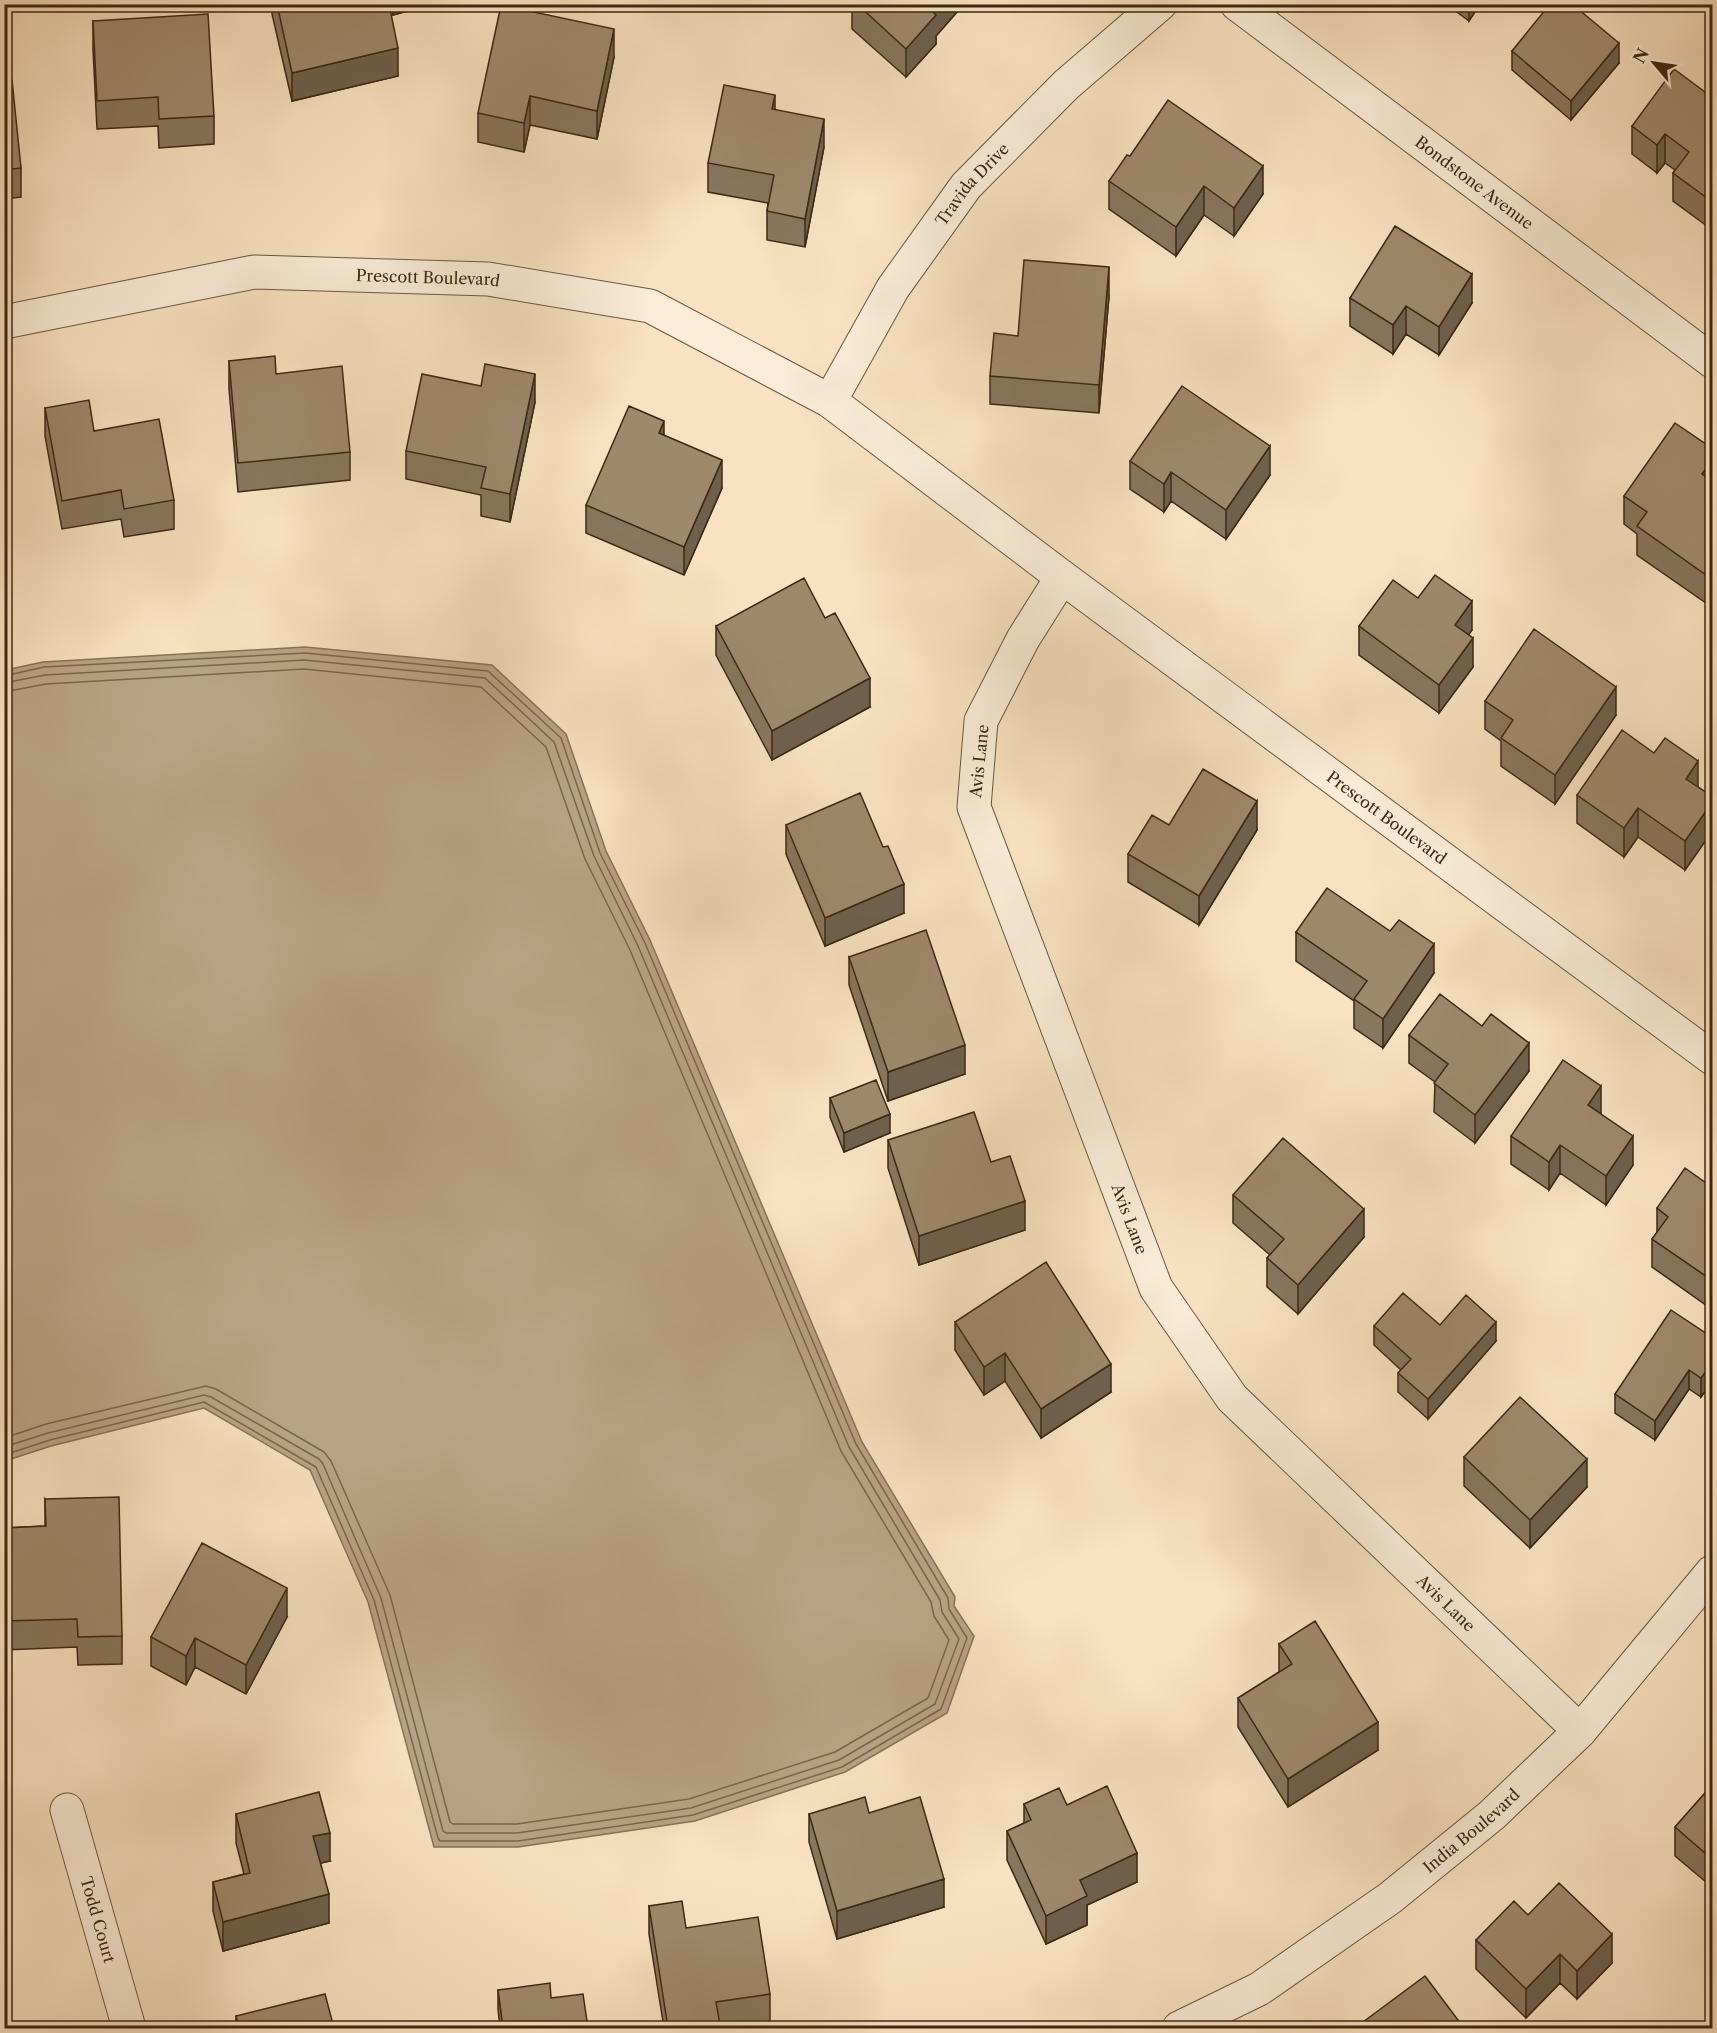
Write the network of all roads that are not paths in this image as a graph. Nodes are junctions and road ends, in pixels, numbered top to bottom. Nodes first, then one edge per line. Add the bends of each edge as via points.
1 (1160, 4) edge
2 (1237, 4) edge
3 (4, 322) edge
4 (1713, 361) edge
5 (830, 401) junction
6 (1062, 578) junction
7 (1713, 1058) edge
8 (1713, 1572) edge
9 (1580, 1731) junction
10 (67, 1810) dead end
11 (129, 2028) edge
12 (1179, 2028) edge

1 - 5 street, Travida Drive via 1066,85 966,186 893,288
2 - 4 street, Bondstone Avenue
3 - 5 street, Prescott Boulevard via 254,272 488,279 650,306
5 - 6 street, Prescott Boulevard
6 - 7 street, Prescott Boulevard
6 - 9 street, Avis Lane via 1023,639 981,720 974,807 1156,1288 1232,1398
8 - 9 street, India Boulevard
9 - 12 street, India Boulevard via 1492,1815 1390,1898 1259,1989
10 - 11 street, Todd Court

